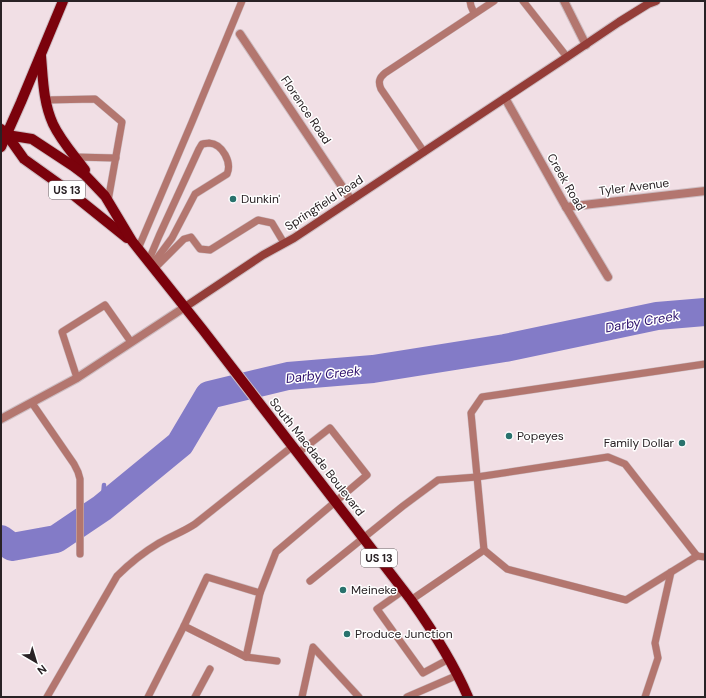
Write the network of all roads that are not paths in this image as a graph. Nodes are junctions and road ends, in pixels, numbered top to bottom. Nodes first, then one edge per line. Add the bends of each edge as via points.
1 (63, 1) edge
2 (242, 1) edge
3 (470, 1) edge
4 (494, 1) edge
5 (523, 1) edge
6 (564, 1) edge
7 (656, 1) edge
8 (474, 13) junction
9 (240, 34) dead end
10 (586, 45) junction
11 (41, 54) junction
12 (567, 57) junction
13 (505, 98) junction
14 (46, 100) junction
15 (4, 132) edge
16 (1, 147) edge
17 (424, 152) junction
18 (75, 157) junction
19 (116, 158) junction
20 (95, 185) junction
21 (705, 191) edge
22 (108, 200) junction
23 (351, 200) junction
24 (566, 207) junction
25 (284, 244) junction
26 (135, 245) junction
27 (152, 265) junction
28 (608, 278) dead end
29 (185, 307) junction
30 (131, 342) junction
31 (705, 364) edge
32 (77, 378) junction
33 (32, 403) junction
34 (1, 419) edge
35 (295, 450) junction
36 (477, 477) junction
37 (335, 501) junction
38 (364, 538) junction
39 (484, 550) junction
40 (80, 554) dead end
41 (697, 556) junction
42 (705, 557) edge
43 (671, 572) junction
44 (310, 581) dead end
45 (404, 590) junction
46 (260, 593) junction
47 (411, 600) junction
48 (184, 626) junction
49 (246, 657) junction
50 (449, 658) junction
51 (277, 661) dead end
52 (210, 669) dead end
53 (458, 675) junction
54 (47, 697) edge
55 (148, 697) edge
56 (195, 697) edge
57 (302, 697) edge
58 (359, 697) edge
59 (407, 697) edge
60 (468, 697) edge
61 (645, 697) edge

1 - 11 main road
2 - 26 lane via 192,122
3 - 8 lane
4 - 8 lane
5 - 12 lane
6 - 10 street
7 - 10 main road, Springfield Road
8 - 17 lane via 385,73 379,81 381,89
9 - 23 street, Florence Road
10 - 12 main road, Springfield Road
11 - 14 main road
11 - 15 main road via 21,102
12 - 13 main road, Springfield Road
13 - 17 main road, Springfield Road
13 - 24 street, Creek Road
14 - 18 main road via 57,132
14 - 19 lane via 95,99 122,122
15 - 16 main road
15 - 20 main road, South Macdade Boulevard / US 13 via 32,139 73,166
15 - 26 main road, South Macdade Boulevard / US 13 via 24,159 66,189
17 - 23 main road, Springfield Road
18 - 19 lane
18 - 20 main road
19 - 22 lane
20 - 22 main road, South Macdade Boulevard / US 13
21 - 24 street, Tyler Avenue
22 - 26 main road, South Macdade Boulevard / US 13
23 - 25 main road, Springfield Road
24 - 28 street, Creek Road
25 - 27 lane via 272,223 258,220 210,250 200,249 191,237 184,239
25 - 29 main road, Springfield Road
26 - 27 main road, South Macdade Boulevard / US 13
27 - 27 lane via 159,236 199,149 202,144 214,144 222,150 227,161 227,174 196,194 172,238
27 - 29 main road, South Macdade Boulevard / US 13
29 - 30 street, Springfield Road
29 - 35 main road, South Macdade Boulevard / US 13
30 - 32 street, Springfield Road
30 - 32 lane via 105,305 62,332
31 - 36 lane via 482,398 471,413
32 - 33 street, Springfield Road
33 - 34 street, Springfield Road
33 - 40 lane via 78,472
35 - 37 main road, South Macdade Boulevard / US 13
35 - 37 lane via 330,428 367,475
35 - 54 lane via 195,524 153,547 126,567 117,576
36 - 38 lane via 438,480
36 - 39 lane
36 - 41 lane via 608,457 625,464
37 - 38 main road, South Macdade Boulevard / US 13
37 - 46 lane via 276,552
38 - 44 lane
38 - 45 main road, South Macdade Boulevard / US 13
39 - 43 lane via 507,569 626,600
39 - 47 lane
41 - 42 lane
41 - 43 lane
43 - 61 lane via 655,643 658,658
45 - 47 main road, South Macdade Boulevard / US 13
45 - 50 lane via 377,609 423,673
46 - 48 lane via 207,577
46 - 49 lane
47 - 50 main road, South Macdade Boulevard / US 13
48 - 49 lane
48 - 55 lane
49 - 51 lane
50 - 53 main road, South Macdade Boulevard / US 13
52 - 56 lane
53 - 59 lane
53 - 60 main road, South Macdade Boulevard / US 13
57 - 58 lane via 313,646

